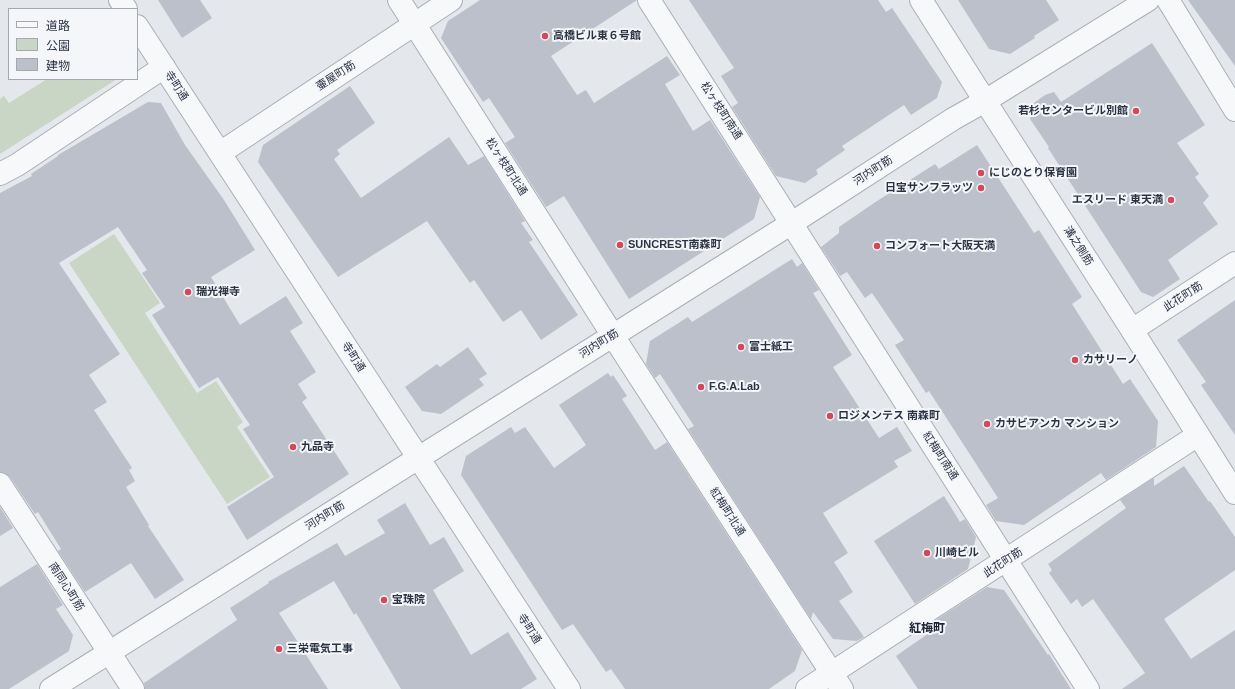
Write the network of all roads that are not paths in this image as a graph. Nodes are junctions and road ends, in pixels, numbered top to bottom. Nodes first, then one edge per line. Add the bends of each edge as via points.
1 (399, 0) edge
2 (451, 0) edge
3 (649, 0) edge
4 (921, 0) edge
5 (1148, 0) edge
6 (1168, 0) edge
7 (415, 24) junction
8 (138, 28) edge
9 (164, 67) junction
10 (985, 101) junction
11 (1235, 110) edge
12 (220, 153) junction
13 (0, 174) edge
14 (792, 223) junction
15 (1235, 263) edge
16 (1132, 330) junction
17 (613, 335) junction
18 (1198, 435) junction
19 (418, 458) junction
20 (0, 484) edge
21 (1235, 493) edge
22 (1006, 560) junction
23 (109, 652) junction
24 (837, 681) edge
25 (51, 689) edge
26 (133, 689) edge
27 (569, 689) edge
28 (807, 689) edge
29 (1088, 689) edge

1 - 7 street, 松ヶ枝町北通
2 - 7 street, 壷屋町筋
3 - 14 street, 松ヶ枝町南通
4 - 10 street, 溝之側筋
5 - 10 street, 河内町筋
6 - 11 street
7 - 12 street, 壷屋町筋
7 - 17 street, 松ヶ枝町北通
8 - 9 street, 寺町通
9 - 12 street, 寺町通
9 - 13 street
10 - 14 street, 河内町筋
10 - 16 street, 溝之側筋
12 - 19 street, 寺町通
14 - 17 street, 河内町筋
14 - 22 street, 紅梅町南通
15 - 16 street, 此花町筋
16 - 18 street, 溝之側筋
17 - 19 street, 河内町筋
17 - 24 street, 紅梅町北通
18 - 21 street, 溝之側筋
18 - 22 street, 此花町筋
19 - 23 street, 河内町筋
19 - 27 street, 寺町通
20 - 23 street, 南同心町筋
22 - 24 street, 此花町筋
22 - 29 street, 紅梅町南通
23 - 25 street, 河内町筋
23 - 26 street, 南同心町筋
24 - 28 street, 此花町筋

